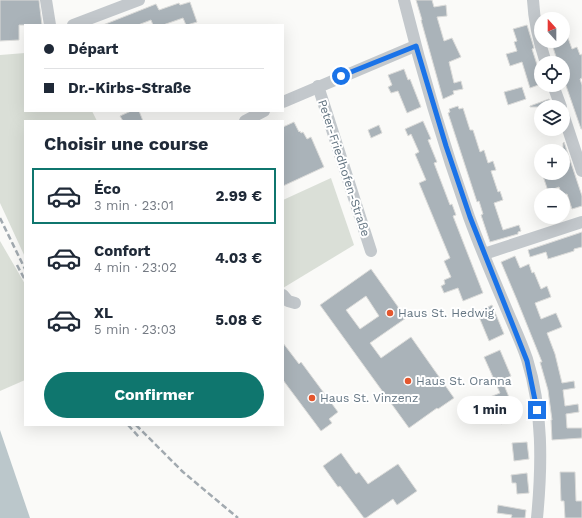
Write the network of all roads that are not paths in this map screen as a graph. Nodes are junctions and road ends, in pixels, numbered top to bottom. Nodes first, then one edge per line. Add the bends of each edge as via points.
1 (46, 0) edge
2 (139, 0) edge
3 (404, 0) edge
4 (533, 0) edge
5 (50, 24) edge
6 (75, 24) edge
7 (416, 46) junction
8 (544, 56) edge
9 (318, 86) junction
10 (284, 102) edge
11 (262, 112) edge
12 (247, 120) edge
13 (570, 135) edge
14 (582, 172) edge
15 (582, 222) edge
16 (371, 251) dead end
17 (484, 254) junction
18 (284, 297) edge
19 (295, 303) dead end
20 (537, 518) edge

1 - 5 street
2 - 6 street
3 - 7 street
4 - 8 street via 537,33
7 - 9 street, Peter-Friedhofen-Straße
7 - 17 street via 458,183
9 - 10 street, Peter-Friedhofen-Straße
9 - 16 street, Peter-Friedhofen-Straße
11 - 12 street
13 - 14 street
15 - 17 street
17 - 20 street via 520,340 533,387 540,459
18 - 19 street

